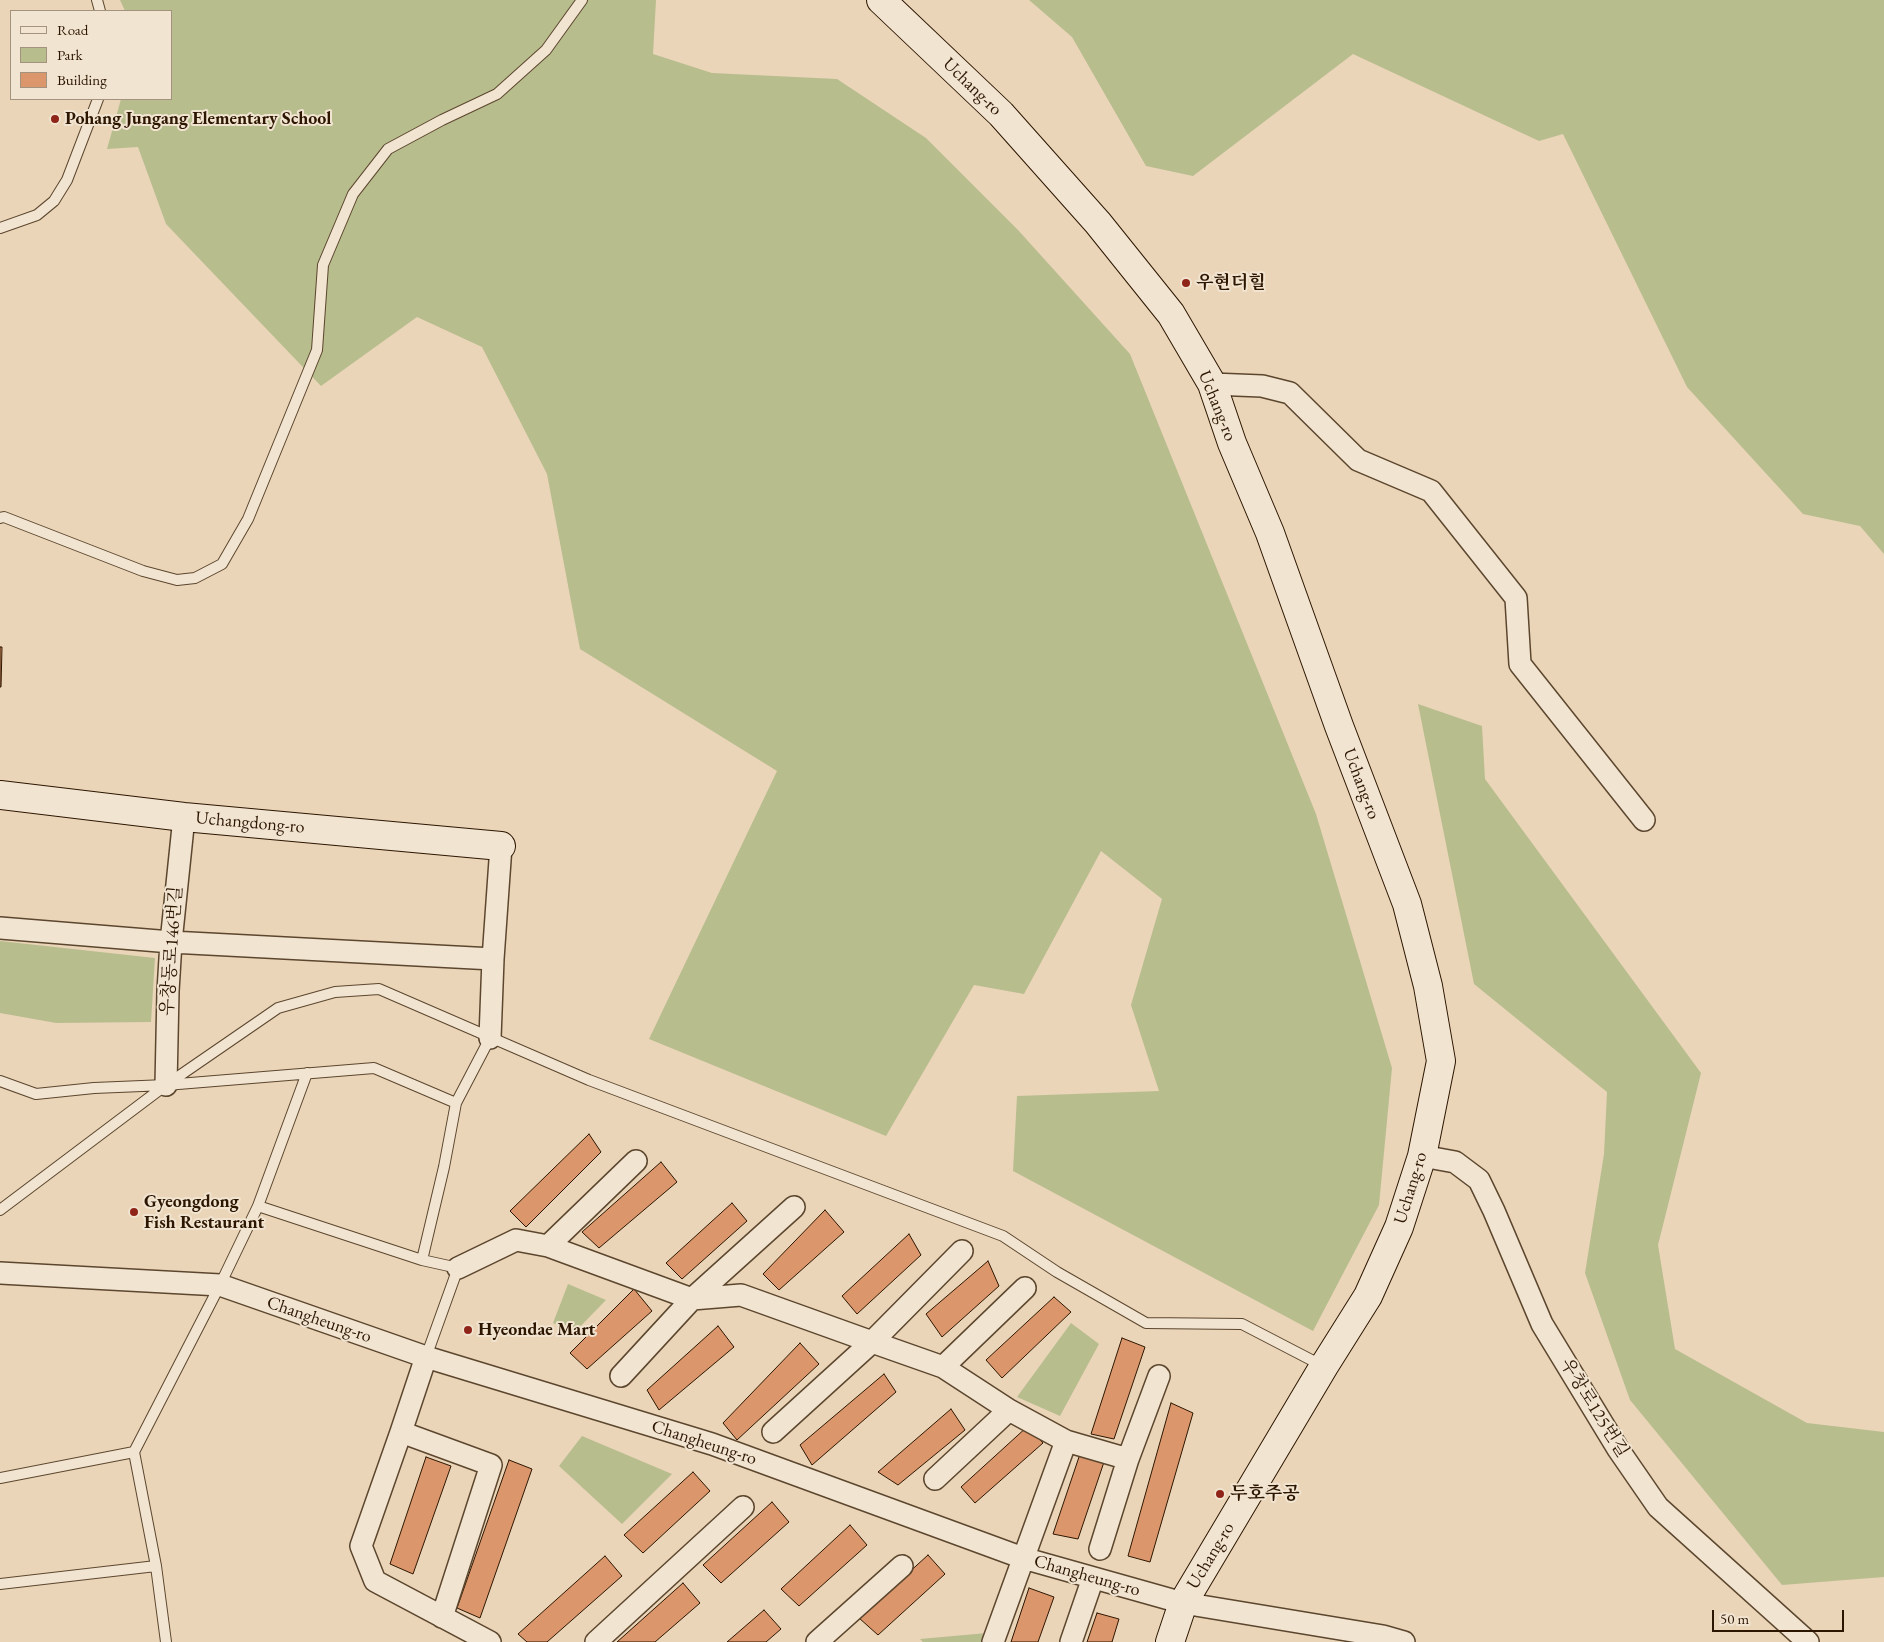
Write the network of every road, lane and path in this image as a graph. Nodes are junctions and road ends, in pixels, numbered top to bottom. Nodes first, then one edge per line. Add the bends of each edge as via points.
1 (582, 0) edge
2 (881, 0) edge
3 (98, 100) edge
4 (0, 228) edge
5 (1212, 384) junction
6 (0, 518) edge
7 (0, 795) edge
8 (184, 818) junction
9 (1644, 820) dead end
10 (501, 846) joint
11 (0, 928) edge
12 (170, 942) junction
13 (493, 959) junction
14 (490, 1038) junction
15 (306, 1073) junction
16 (0, 1081) edge
17 (166, 1085) junction
18 (456, 1103) junction
19 (1422, 1156) junction
20 (636, 1161) dead end
21 (258, 1206) junction
22 (794, 1207) dead end
23 (0, 1210) edge
24 (548, 1246) junction
25 (962, 1252) dead end
26 (422, 1260) junction
27 (458, 1268) junction
28 (0, 1273) edge
29 (220, 1285) junction
30 (1025, 1288) dead end
31 (692, 1299) junction
32 (872, 1342) junction
33 (426, 1357) junction
34 (1324, 1366) junction
35 (943, 1367) junction
36 (621, 1376) dead end
37 (1159, 1376) dead end
38 (1008, 1410) junction
39 (401, 1432) junction
40 (773, 1432) dead end
41 (1066, 1441) junction
42 (134, 1452) junction
43 (1128, 1458) junction
44 (0, 1478) edge
45 (935, 1479) dead end
46 (742, 1507) dead end
47 (1100, 1549) dead end
48 (1023, 1558) junction
49 (156, 1566) junction
50 (902, 1566) dead end
51 (1093, 1578) junction
52 (0, 1584) edge
53 (1183, 1603) junction
54 (442, 1617) junction
55 (1344, 1636) edge
56 (166, 1642) edge
57 (490, 1642) edge
58 (596, 1642) edge
59 (817, 1642) edge
60 (993, 1642) edge
61 (1072, 1642) edge
62 (1170, 1642) edge
63 (1404, 1642) edge
64 (1808, 1642) edge

1 - 6 lane via 546,50 497,94 388,149 353,194 323,265 317,350 248,519 222,564 195,578 178,580 143,571
2 - 5 main road, Uchang-ro via 1000,114 1098,224 1171,314
3 - 4 lane via 67,180 54,201 37,215
5 - 9 street via 1262,386 1290,393 1358,460 1431,491 1516,598 1520,664
5 - 19 main road, Uchang-ro via 1407,904 1428,986 1441,1061
7 - 8 main road, Uchangdong-ro
8 - 10 main road, Uchangdong-ro
8 - 12 street, 우창동로146번길
10 - 13 street
11 - 12 street
12 - 13 street
12 - 17 street, 우창동로146번길
13 - 14 street
14 - 17 lane via 379,990 336,992 278,1008
14 - 18 lane
14 - 34 lane via 589,1080 1003,1236 1056,1272 1146,1324 1242,1324
15 - 17 lane
15 - 18 lane via 374,1068
15 - 21 lane
16 - 17 lane via 36,1094
17 - 23 lane
18 - 26 lane
19 - 34 main road, Uchang-ro via 1399,1227 1368,1296
19 - 64 street, 우창로125번길 via 1455,1162 1478,1180 1542,1324 1618,1449 1658,1507
20 - 24 street
21 - 26 lane
21 - 29 lane
22 - 31 street
24 - 27 street via 516,1240
24 - 31 street
25 - 32 street
26 - 27 lane
27 - 33 lane
28 - 29 street, Changheung-ro
29 - 33 street, Changheung-ro
29 - 42 lane
30 - 35 street
31 - 32 street via 741,1295
31 - 36 street
32 - 35 street
32 - 40 street
33 - 39 street
33 - 48 street, Changheung-ro via 712,1444
34 - 53 main road, Uchang-ro
35 - 38 street
37 - 43 street
38 - 41 street
38 - 45 street
39 - 54 street via 361,1546 376,1580
39 - 54 street via 490,1465
41 - 43 street
41 - 48 street
42 - 44 lane
42 - 49 lane
43 - 47 street
46 - 58 street
48 - 51 street, Changheung-ro
48 - 60 street
49 - 52 lane
49 - 56 lane
50 - 59 street
51 - 53 street, Changheung-ro
51 - 61 street
53 - 55 street, Changheung-ro
53 - 62 main road, Uchang-ro
54 - 57 street
55 - 63 street, Changheung-ro via 1383,1636

